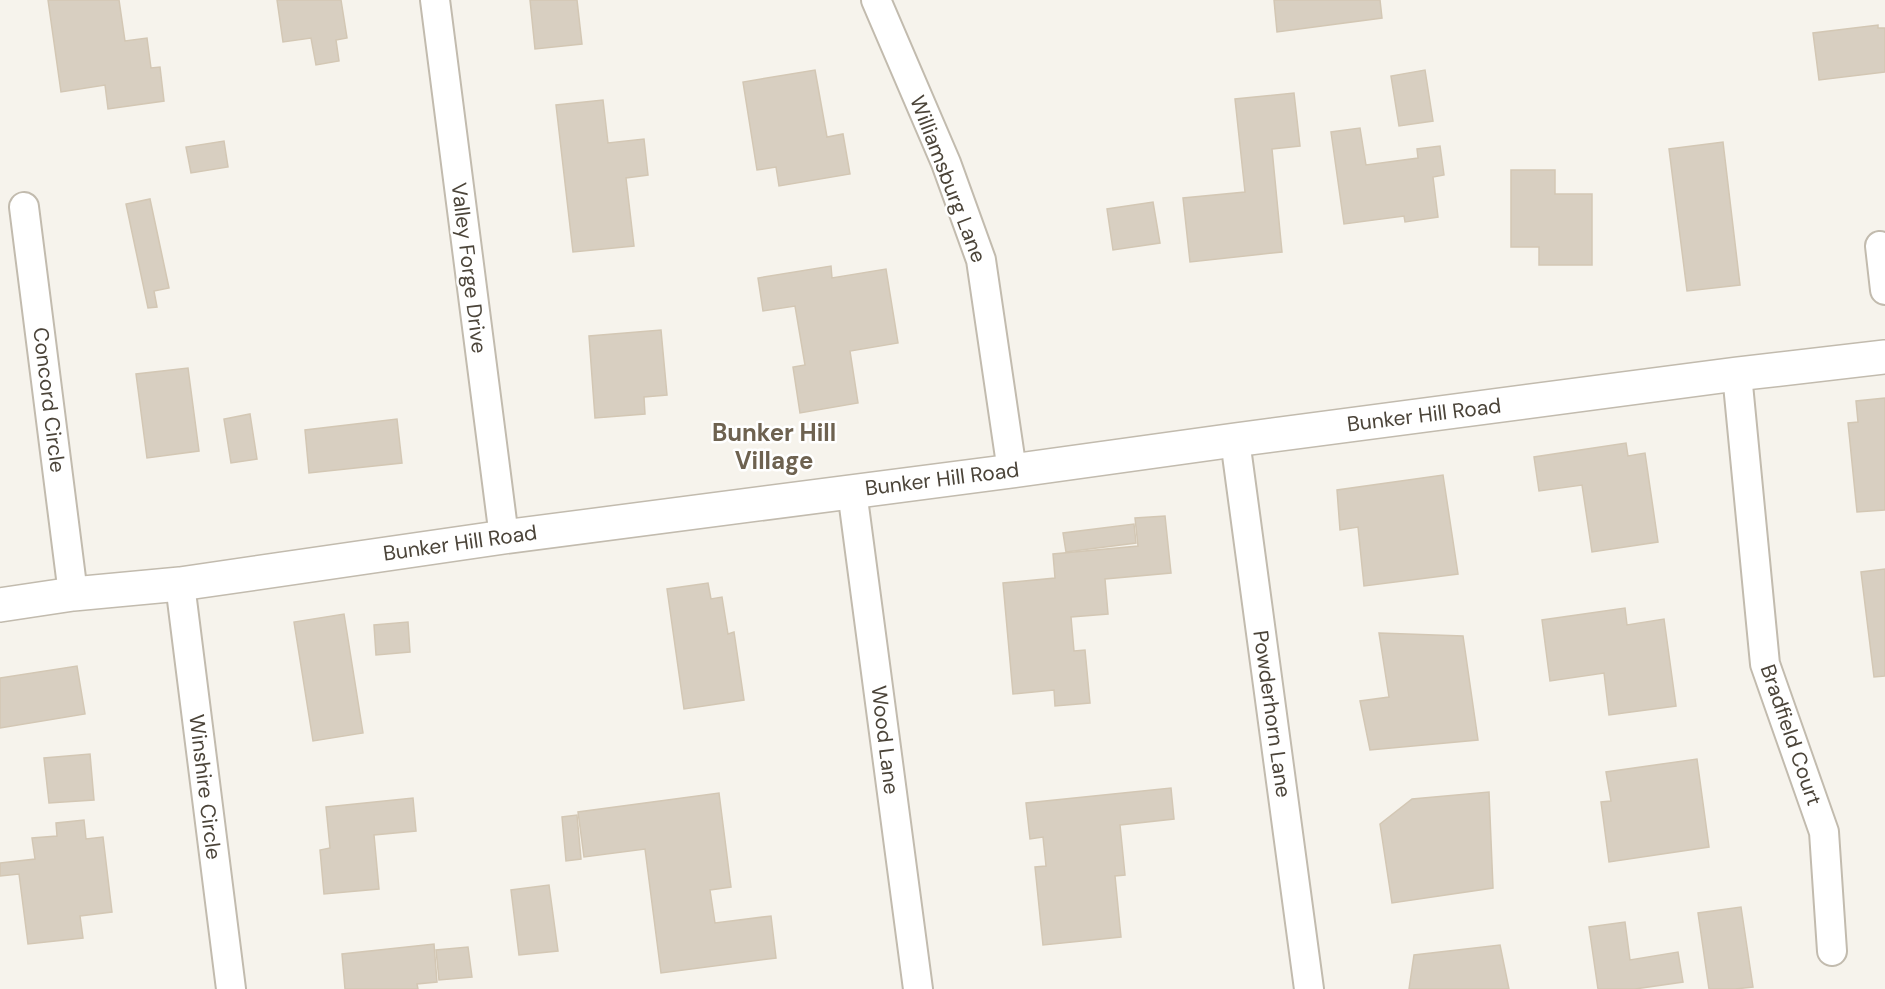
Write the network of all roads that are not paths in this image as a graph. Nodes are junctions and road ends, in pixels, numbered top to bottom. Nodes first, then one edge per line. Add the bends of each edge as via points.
1 (435, 0) edge
2 (876, 0) edge
3 (24, 207) dead end
4 (1880, 246) dead end
5 (1885, 290) edge
6 (1885, 357) edge
7 (1737, 374) junction
8 (1235, 440) junction
9 (1012, 471) junction
10 (852, 490) junction
11 (504, 537) junction
12 (180, 584) junction
13 (73, 594) junction
14 (0, 605) edge
15 (1832, 951) dead end
16 (231, 989) edge
17 (918, 989) edge
18 (1309, 989) edge

1 - 11 street, Valley Forge Drive
2 - 9 street, Williamsburg Lane via 946,163 981,260
3 - 13 street, Concord Circle
4 - 5 street
6 - 7 street, Bunker Hill Road
7 - 8 street, Bunker Hill Road
7 - 15 street, Bradfield Court via 1764,664 1824,832
8 - 9 street, Bunker Hill Road
8 - 18 street, Powderhorn Lane
9 - 10 street, Bunker Hill Road
10 - 11 street, Bunker Hill Road
10 - 17 street, Wood Lane
11 - 12 street, Bunker Hill Road
12 - 13 street, Bunker Hill Road
12 - 16 street, Winshire Circle
13 - 14 street, Bunker Hill Road

